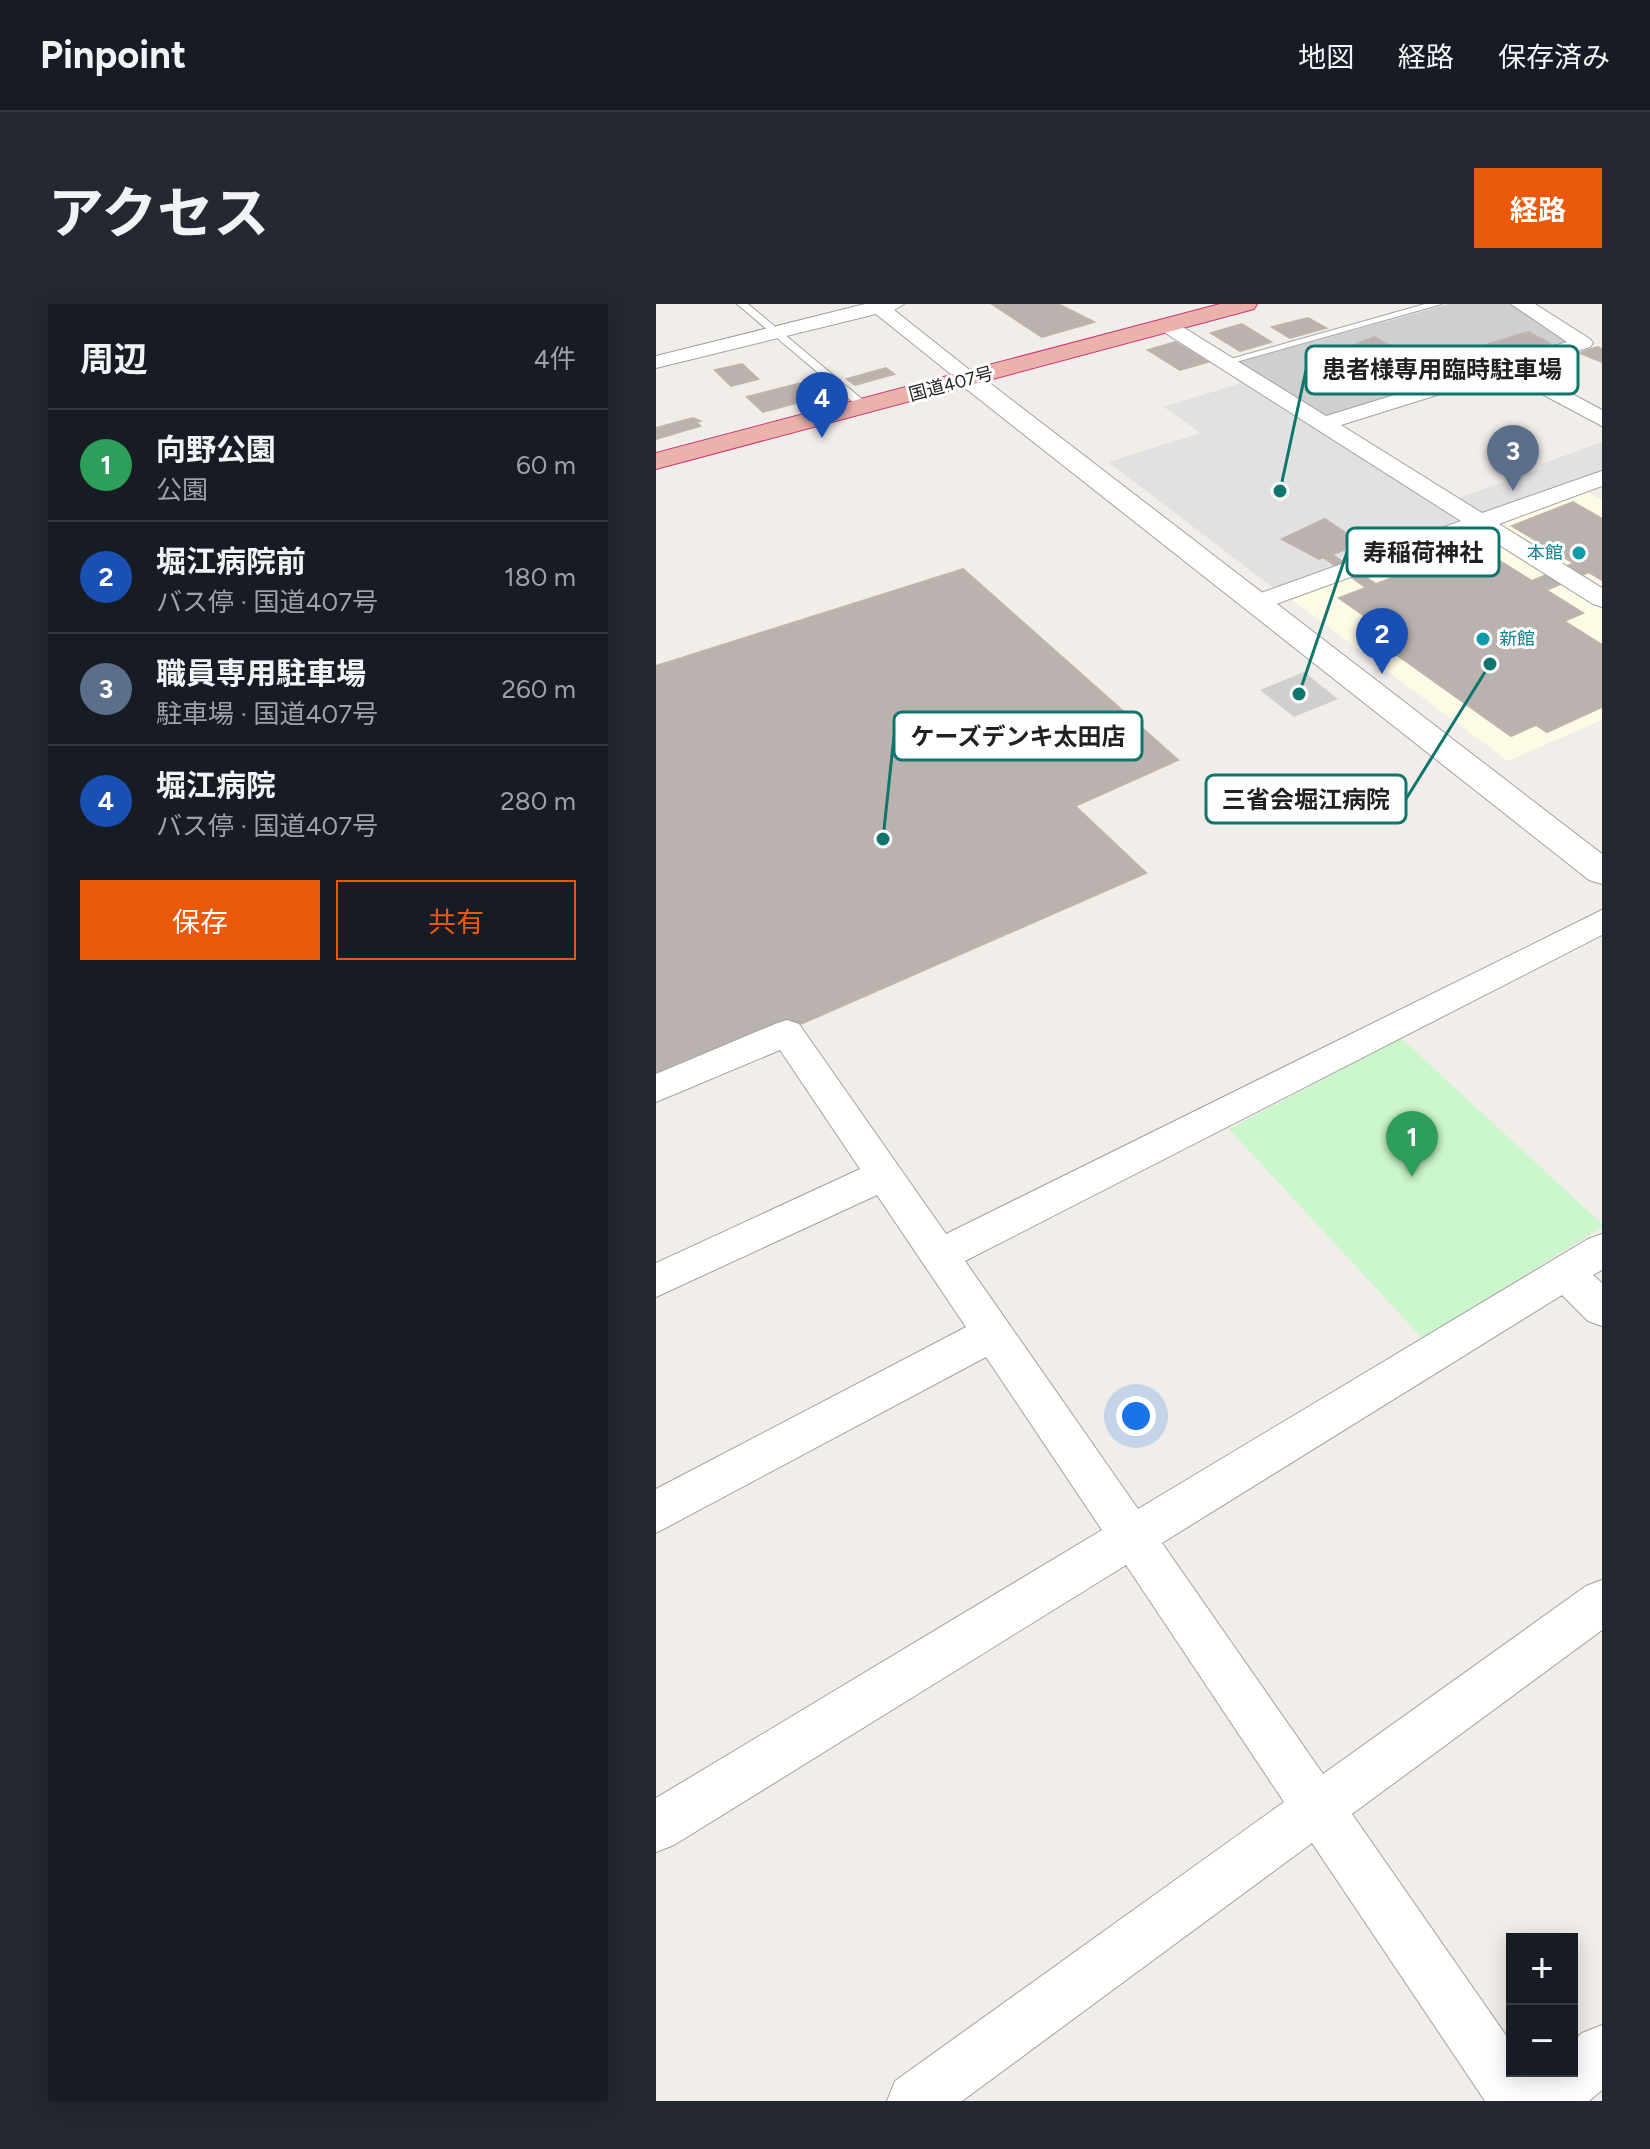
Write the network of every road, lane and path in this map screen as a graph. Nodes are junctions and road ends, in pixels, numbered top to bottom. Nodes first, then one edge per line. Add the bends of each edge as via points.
1 (742, 304) edge
2 (1177, 304) edge
3 (1246, 304) edge
4 (1437, 304) edge
5 (1521, 304) edge
6 (883, 305) edge
7 (1198, 317) junction
8 (1166, 325) junction
9 (775, 333) junction
10 (656, 362) edge
11 (1225, 362) junction
12 (1506, 367) junction
13 (969, 379) junction
14 (865, 407) junction
15 (1602, 419) edge
16 (1323, 424) junction
17 (656, 461) edge
18 (1602, 478) edge
19 (1480, 523) junction
20 (1602, 599) edge
21 (1256, 603) junction
22 (1602, 872) edge
23 (1602, 921) edge
24 (656, 1089) edge
25 (884, 1175) junction
26 (1602, 1250) edge
27 (939, 1256) junction
28 (1565, 1273) junction
29 (656, 1281) edge
30 (1602, 1309) edge
31 (992, 1333) junction
32 (656, 1512) edge
33 (1132, 1536) junction
34 (1602, 1602) edge
35 (1318, 1808) junction
36 (656, 1827) edge
37 (1602, 2053) edge
38 (915, 2101) edge
39 (1518, 2101) edge
40 (1546, 2101) edge

1 - 9 lane
2 - 7 street
3 - 7 highway, 国道407号
4 - 11 lane
5 - 12 street via 1583,343
6 - 9 street
6 - 13 street
7 - 8 highway, 国道407号
8 - 11 street
8 - 13 highway, 国道407号
9 - 10 street
9 - 14 lane
11 - 16 street
12 - 15 street
12 - 16 street
13 - 14 highway, 国道407号
13 - 21 street
14 - 17 highway, 国道407号
16 - 19 street
18 - 19 street
19 - 20 street
19 - 21 street
21 - 22 street
23 - 27 street
24 - 25 street via 787,1033
25 - 27 street
25 - 29 street
26 - 28 street
27 - 31 street
28 - 30 street
28 - 33 street
31 - 32 street
31 - 33 street
33 - 35 street
33 - 36 street
34 - 35 street
35 - 38 street
35 - 39 street
37 - 40 street

